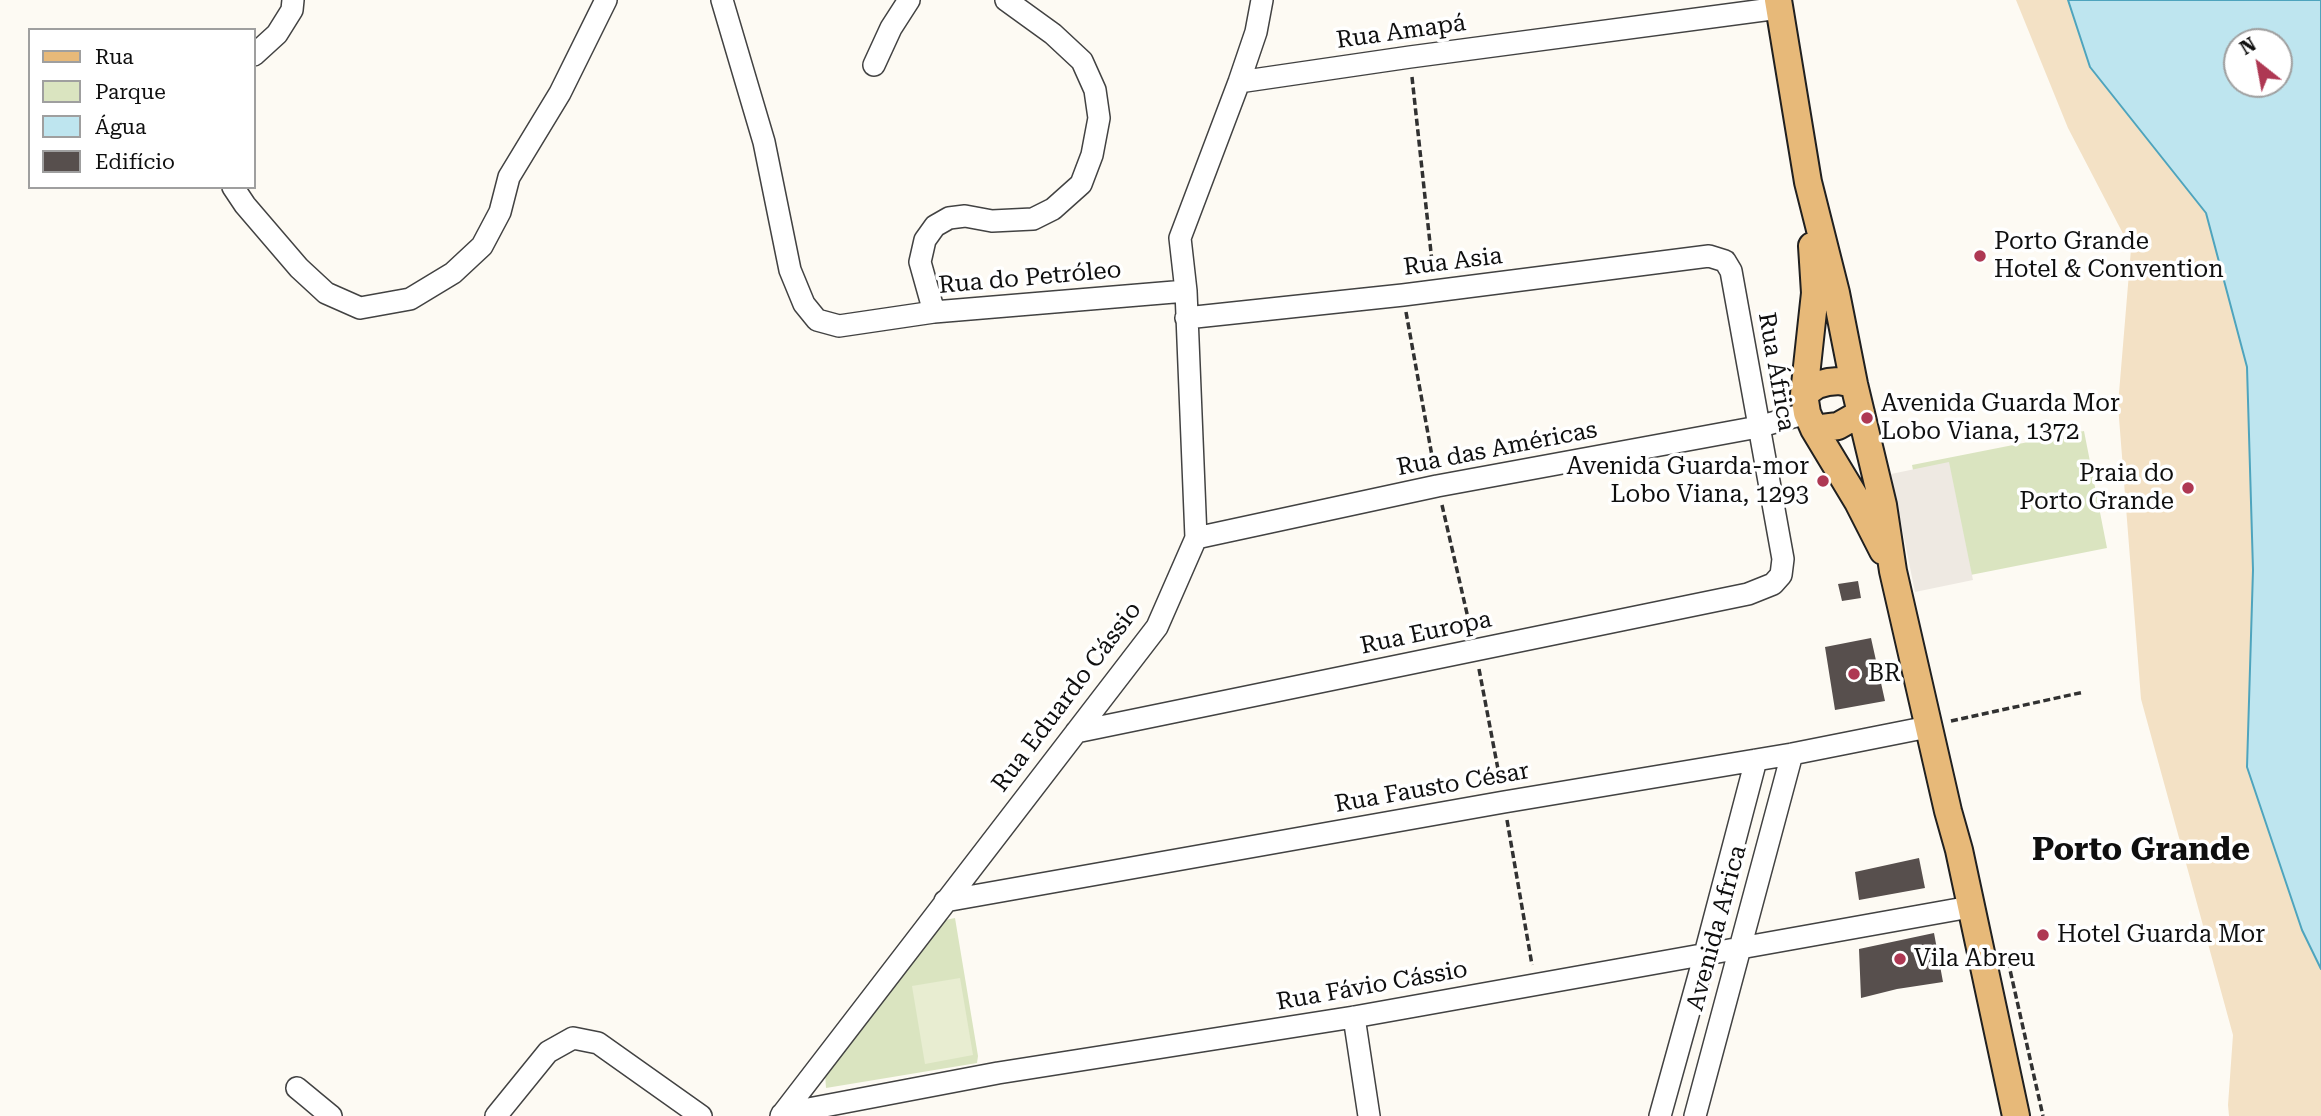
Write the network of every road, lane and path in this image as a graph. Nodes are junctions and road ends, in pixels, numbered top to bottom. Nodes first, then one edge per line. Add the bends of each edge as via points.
1 (293, 0) edge
2 (606, 0) edge
3 (722, 0) edge
4 (909, 0) edge
5 (1006, 0) edge
6 (1262, 0) edge
7 (1779, 4) edge
8 (256, 53) edge
9 (1410, 57) junction
10 (874, 65) dead end
11 (1239, 82) junction
12 (1808, 182) junction
13 (234, 189) edge
14 (1725, 261) joint
15 (1435, 290) junction
16 (1186, 291) junction
17 (934, 312) junction
18 (1186, 318) junction
19 (1854, 384) junction
20 (1808, 412) junction
21 (1861, 413) junction
22 (1758, 427) junction
23 (1196, 538) junction
24 (1893, 571) junction
25 (1781, 575) joint
26 (2084, 692) dead end
27 (1928, 727) junction
28 (1076, 732) junction
29 (1792, 754) junction
30 (1756, 760) junction
31 (945, 901) junction
32 (1970, 907) junction
33 (1739, 948) junction
34 (1705, 954) junction
35 (1354, 1017) junction
36 (297, 1088) dead end
37 (781, 1115) edge
38 (331, 1116) edge
39 (496, 1116) edge
40 (701, 1116) edge
41 (1369, 1116) edge
42 (1660, 1116) edge
43 (1695, 1116) edge
44 (2016, 1116) edge

1 - 8 street via 277,34
2 - 13 street via 560,93 509,177 500,212 482,246 453,273 410,299 360,308 326,293 299,268
3 - 17 street, Rua do Petróleo via 764,142 790,270 804,304 817,320 839,326
4 - 10 street
5 - 17 street via 1083,61 1095,90 1099,118 1092,155 1081,184 1053,209 1033,219 992,221 965,216 934,226 919,262
6 - 11 street, Rua Eduardo Cássio
7 - 9 street, Rua Amapá
7 - 12 main road
9 - 11 street, Rua Amapá
9 - 15 path
11 - 16 street, Rua Eduardo Cássio via 1180,238
12 - 19 main road
12 - 20 main road via 1815,293
14 - 15 street, Rua Asia via 1709,256
14 - 22 street, Rua África via 1731,271
15 - 18 street, Rua Asia
16 - 17 street, Rua do Petróleo
16 - 18 street, Rua Eduardo Cássio
18 - 23 street, Rua Eduardo Cássio
19 - 20 main road via 1839,380 1817,385
19 - 21 main road
20 - 21 main road via 1838,426
20 - 22 street, Rua das Américas
20 - 24 main road
21 - 24 main road
22 - 23 street, Rua das Américas via 1437,486
22 - 25 street, Rua África via 1783,559
23 - 28 street, Rua Eduardo Cássio via 1157,626
24 - 27 main road
25 - 28 street, Rua Europa via 1773,584 1748,594
26 - 27 path
27 - 29 street, Rua Fausto César
27 - 32 main road
28 - 31 street, Rua Eduardo Cássio
29 - 30 street, Rua Fausto César
29 - 33 street, Avenida Africa
30 - 31 street, Rua Fausto César
30 - 34 street, Avenida Africa
31 - 37 street, Rua Eduardo Cássio
32 - 33 street, Rua Fávio Cássio
32 - 44 main road
33 - 34 street, Rua Fávio Cássio
33 - 43 street, Avenida Africa
34 - 35 street, Rua Fávio Cássio
34 - 42 street, Avenida Africa
35 - 37 street, Rua Fávio Cássio via 998,1073
35 - 41 street
36 - 38 street
39 - 40 street via 548,1052 573,1038 598,1042

